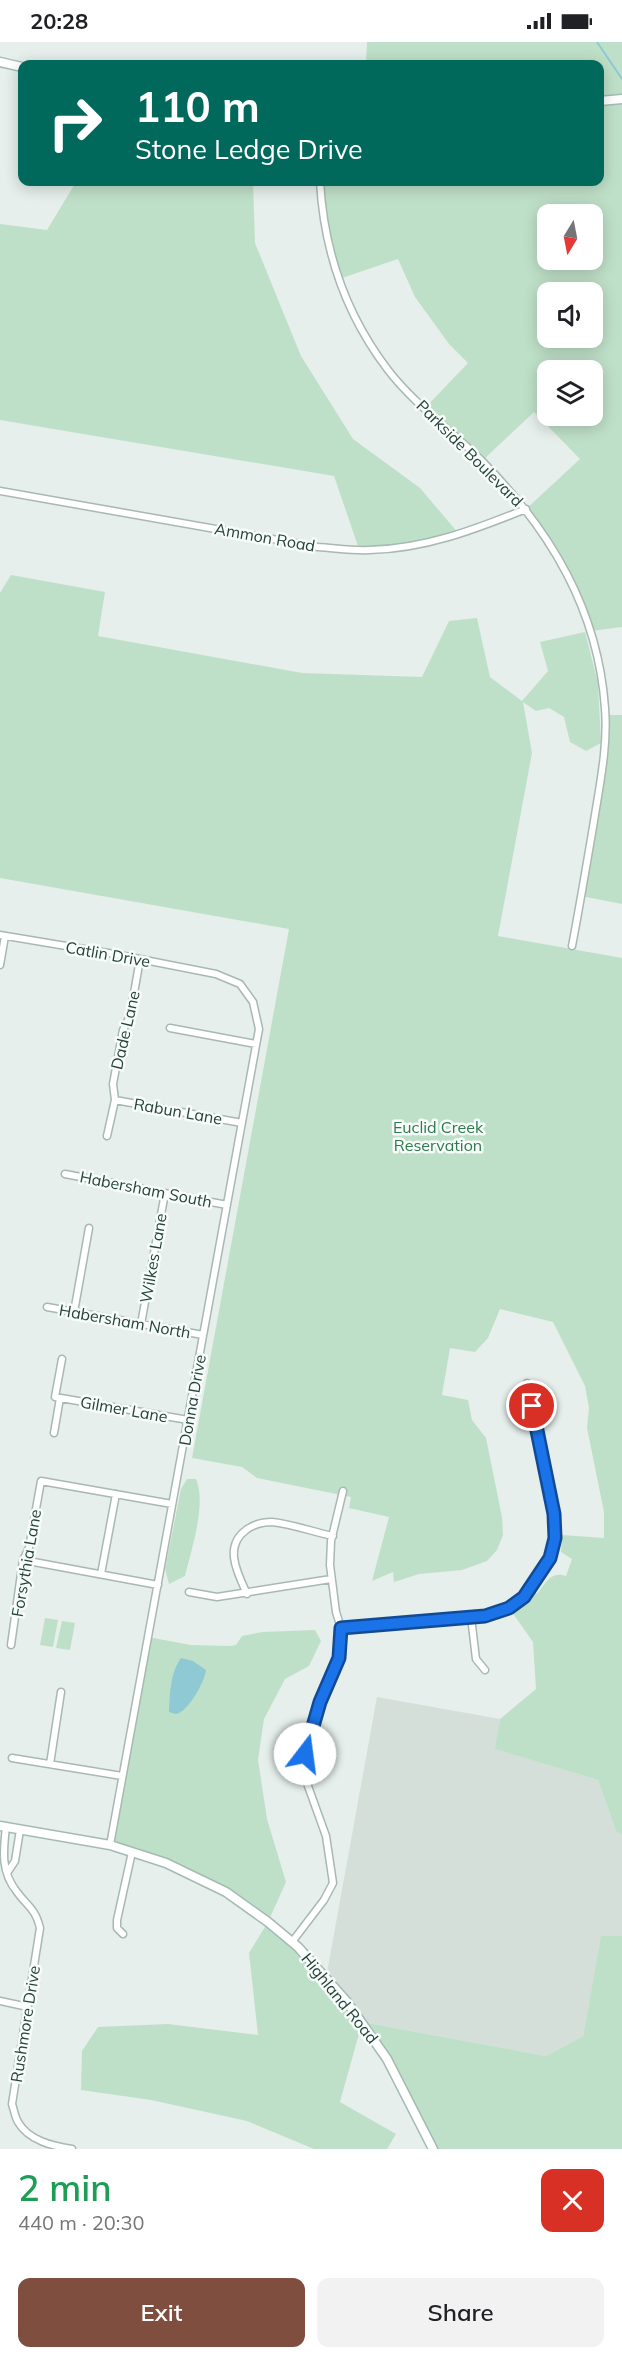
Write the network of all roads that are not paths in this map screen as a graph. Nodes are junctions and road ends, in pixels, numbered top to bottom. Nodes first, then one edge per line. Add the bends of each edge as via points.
1 (0, 62) edge
2 (18, 66) edge
3 (622, 99) edge
4 (604, 101) edge
5 (321, 186) edge
6 (0, 491) edge
7 (526, 509) junction
8 (3, 935) edge
9 (572, 946) dead end
10 (140, 959) junction
11 (0, 965) edge
12 (216, 974) joint
13 (170, 1028) dead end
14 (256, 1044) junction
15 (115, 1100) junction
16 (242, 1123) junction
17 (107, 1136) dead end
18 (65, 1174) dead end
19 (165, 1193) junction
20 (227, 1204) junction
21 (89, 1228) dead end
22 (47, 1307) dead end
23 (74, 1312) junction
24 (141, 1324) junction
25 (203, 1335) junction
26 (62, 1359) dead end
27 (527, 1383) dead end
28 (60, 1398) junction
29 (188, 1420) junction
30 (54, 1433) dead end
31 (343, 1491) dead end
32 (116, 1494) junction
33 (172, 1504) junction
34 (333, 1536) junction
35 (23, 1560) junction
36 (101, 1574) junction
37 (331, 1579) junction
38 (158, 1585) junction
39 (189, 1592) dead end
40 (247, 1594) junction
41 (471, 1617) junction
42 (341, 1628) junction
43 (11, 1645) dead end
44 (484, 1670) dead end
45 (61, 1692) dead end
46 (12, 1758) dead end
47 (50, 1764) junction
48 (122, 1776) junction
49 (3, 1827) edge
50 (20, 1830) junction
51 (110, 1845) junction
52 (132, 1852) junction
53 (7, 1873) junction
54 (123, 1934) dead end
55 (292, 1942) junction
56 (0, 2001) edge
57 (28, 2007) junction
58 (72, 2149) edge
59 (433, 2149) edge

1 - 2 street
3 - 4 street
5 - 7 street, Parkside Boulevard via 328,245 343,293 364,333 389,371
6 - 7 street, Ammon Road via 318,547 369,550 423,544 474,530
7 - 9 street, Parkside Boulevard via 556,551 577,594 591,631 605,708 606,752
8 - 10 street, Catlin Drive
8 - 11 street
10 - 12 street, Catlin Drive
10 - 15 street, Dade Lane via 113,1084
12 - 14 street, Donna Drive via 240,984 253,1002 260,1029
13 - 14 street
14 - 16 street, Donna Drive
15 - 16 street, Rabun Lane
15 - 17 street, Dade Lane
16 - 20 street, Donna Drive
18 - 19 street, Habersham South
19 - 20 street, Habersham South
19 - 24 street, Wilkes Lane
20 - 25 street, Donna Drive
21 - 23 street
22 - 23 street, Habersham North
23 - 24 street, Habersham North
24 - 25 street, Habersham North
25 - 29 street, Donna Drive
26 - 28 street via 55,1397
27 - 41 street via 554,1514 555,1538 550,1558 524,1597 509,1608
28 - 29 street, Gilmer Lane
28 - 30 street
29 - 33 street, Donna Drive
31 - 34 street
32 - 33 street
32 - 35 street, Forsythia Lane via 41,1480 29,1548
32 - 36 street
33 - 38 street, Donna Drive
34 - 37 street
34 - 40 street via 272,1522 253,1524 239,1535 233,1552 235,1568
35 - 36 street
35 - 43 street, Forsythia Lane
36 - 38 street
37 - 40 street
37 - 42 street
38 - 48 street, Donna Drive
39 - 40 street via 217,1597
41 - 42 street
41 - 44 street via 476,1659
42 - 55 street via 339,1658 310,1734 304,1775 326,1836 333,1883
45 - 47 street
46 - 47 street
47 - 48 street
48 - 51 street, Donna Drive
49 - 50 street, Highland Road
49 - 53 street, Rushmore Drive
50 - 51 street, Highland Road
50 - 53 street via 15,1861
51 - 52 street, Highland Road
52 - 54 street via 117,1925
52 - 55 street, Highland Road via 166,1863 226,1892
53 - 57 street, Rushmore Drive via 17,1892 36,1913 40,1928
55 - 59 street, Highland Road via 347,2002 387,2059
56 - 57 street
57 - 58 street, Rushmore Drive via 12,2104 18,2123 27,2132 46,2145

